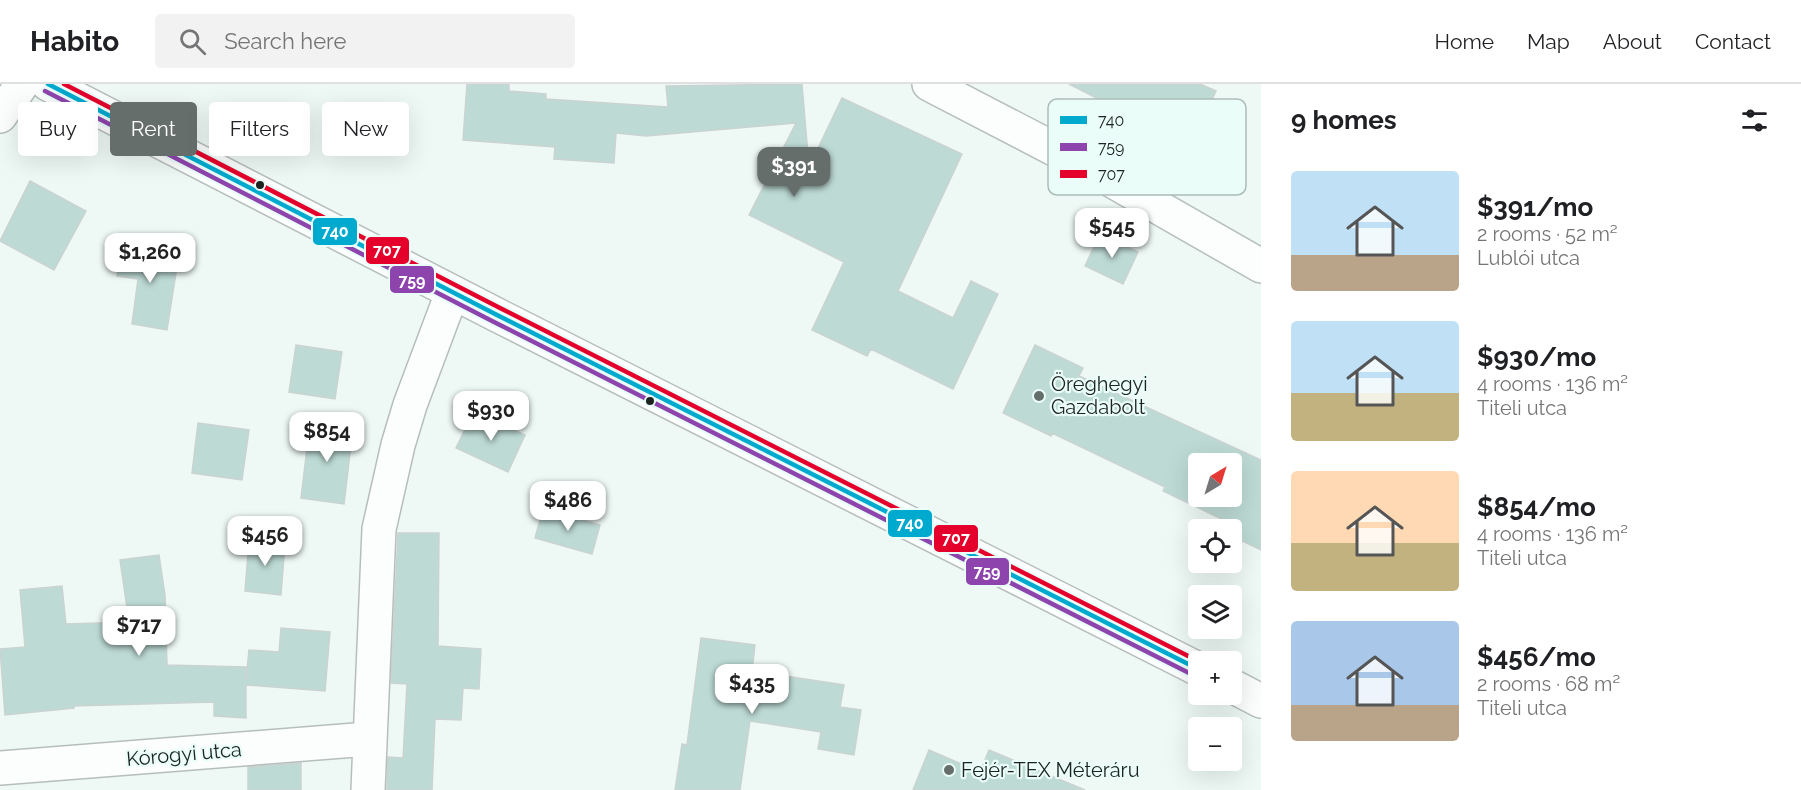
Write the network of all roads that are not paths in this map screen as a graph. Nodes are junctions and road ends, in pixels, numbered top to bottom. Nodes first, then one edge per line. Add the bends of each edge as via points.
1 (22, 84) edge
2 (48, 84) edge
3 (928, 84) edge
4 (0, 116) edge
5 (1048, 146) edge
6 (1137, 195) edge
7 (1261, 266) edge
8 (452, 293) junction
9 (1188, 664) edge
10 (1242, 691) edge
11 (1261, 701) edge
12 (368, 739) junction
13 (0, 768) edge
14 (368, 790) edge

1 - 4 main road
2 - 8 main road
3 - 5 main road
6 - 7 main road
8 - 9 main road
8 - 12 main road via 404,425 379,529
10 - 11 main road
12 - 13 main road, Kórogyi utca
12 - 14 main road

